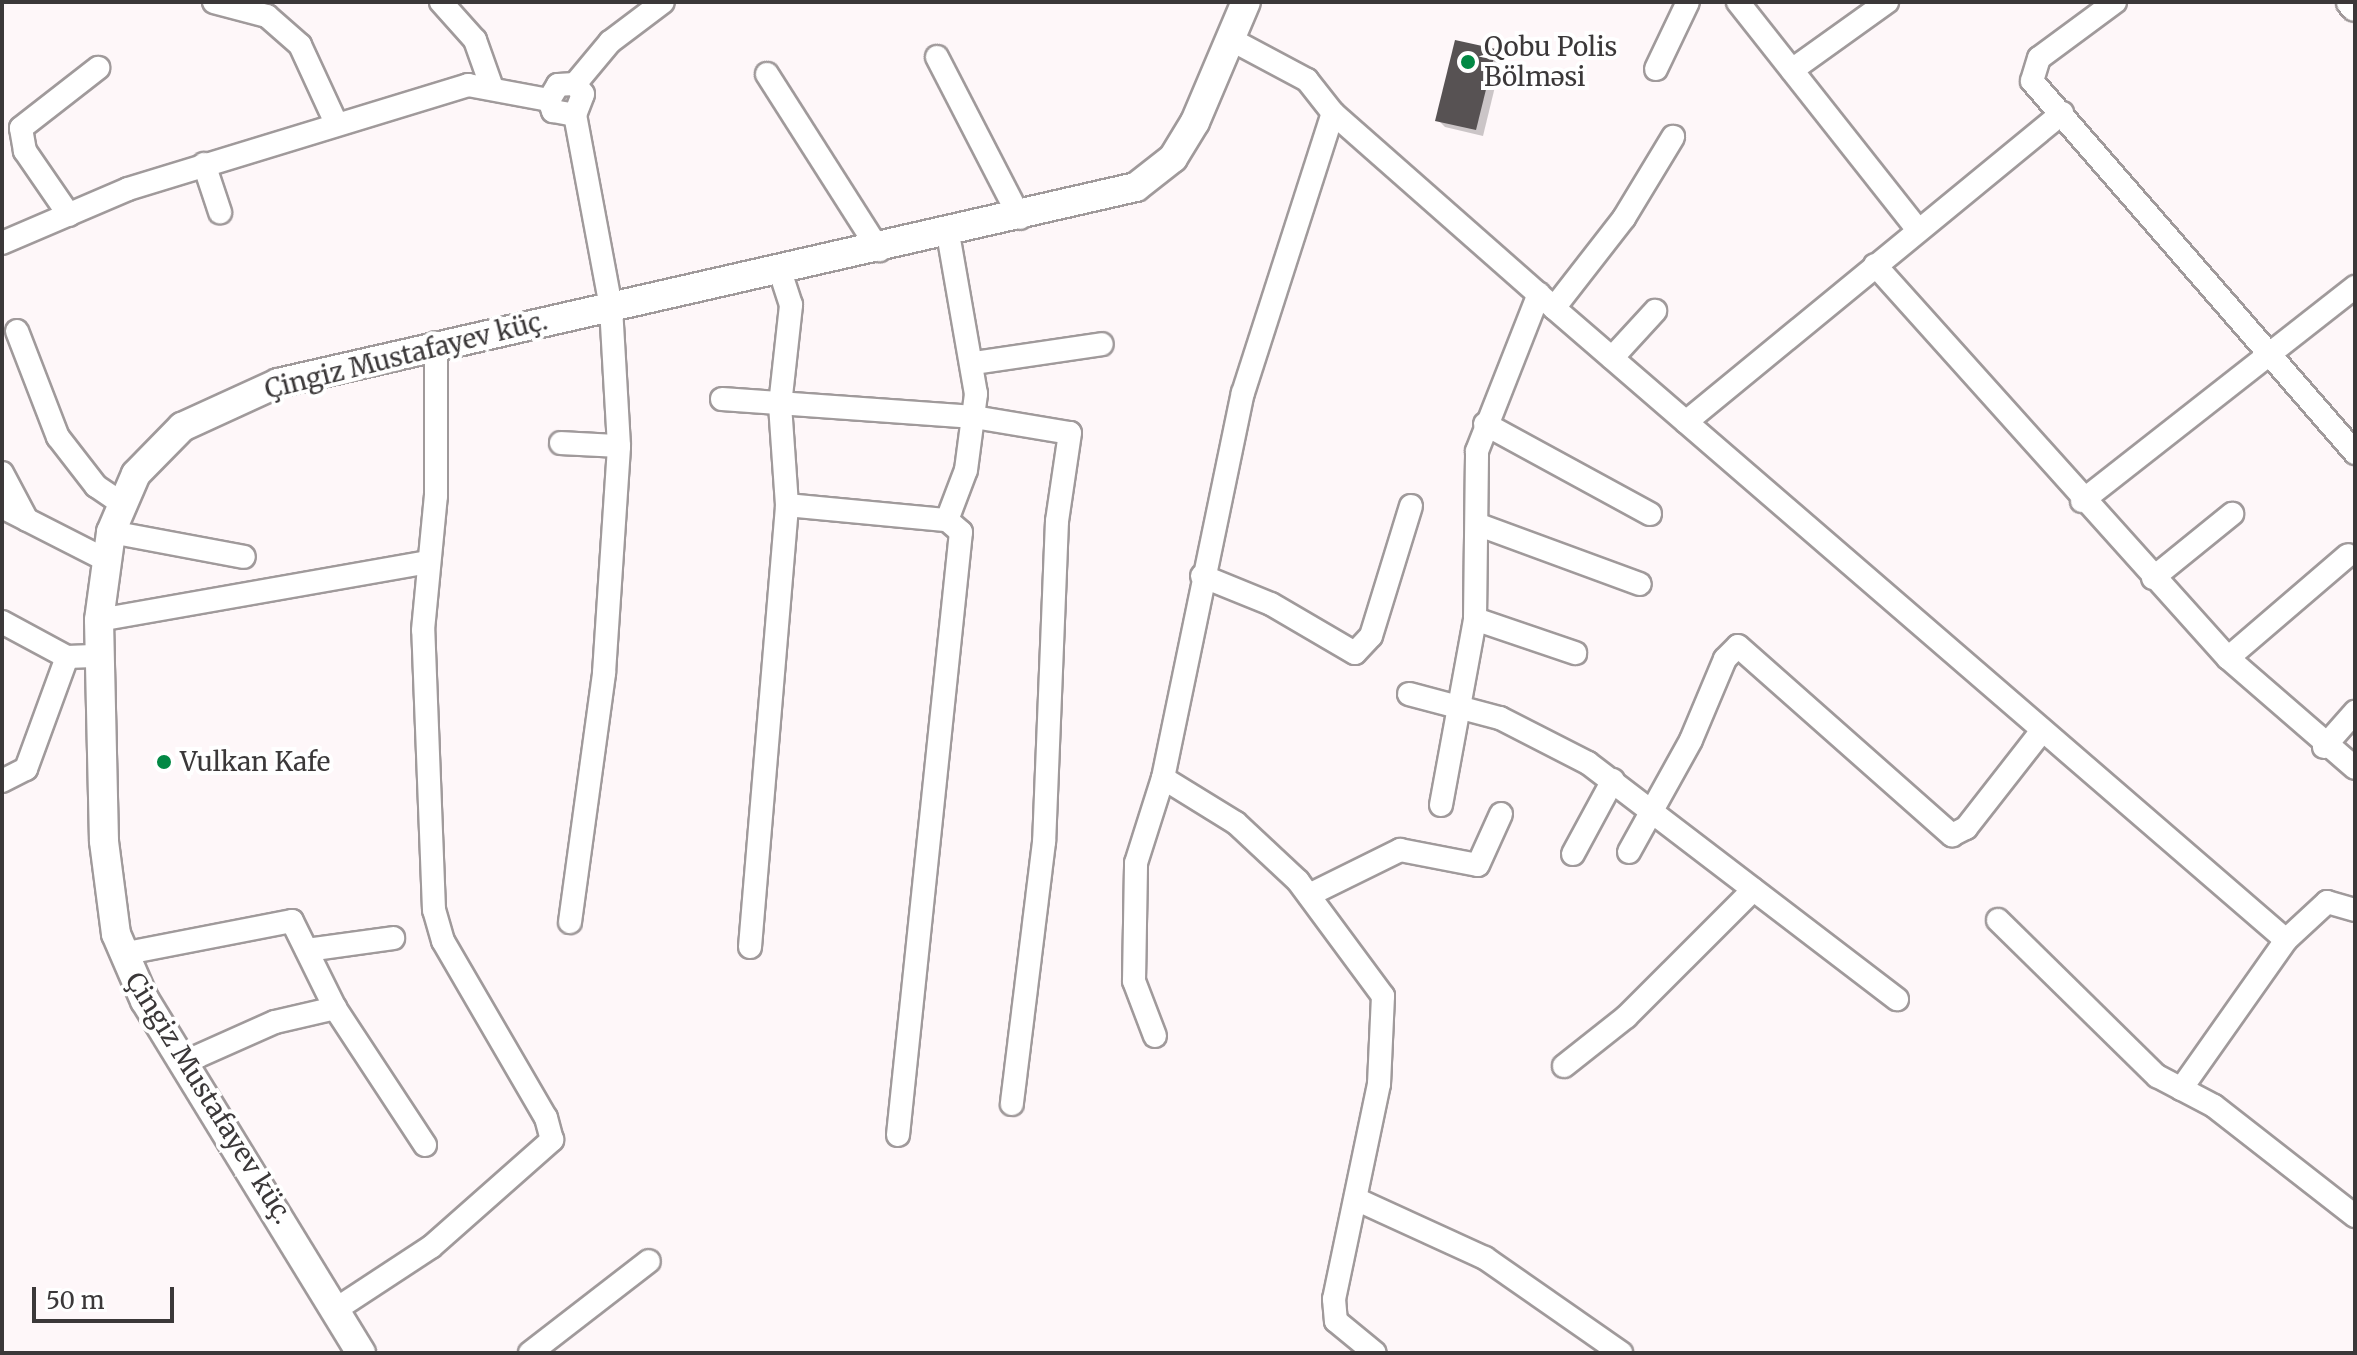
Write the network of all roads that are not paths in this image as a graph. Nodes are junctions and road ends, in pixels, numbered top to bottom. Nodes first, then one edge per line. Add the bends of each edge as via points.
1 (214, 2) edge
2 (441, 2) edge
3 (663, 2) edge
4 (1246, 2) edge
5 (1688, 2) edge
6 (1738, 2) edge
7 (1887, 2) edge
8 (2115, 2) edge
9 (2351, 2) edge
10 (2355, 7) edge
11 (1232, 40) junction
12 (937, 57) dead end
13 (98, 68) dead end
14 (1656, 69) dead end
15 (1792, 70) junction
16 (767, 74) dead end
17 (575, 84) junction
18 (491, 85) junction
19 (549, 100) junction
20 (1333, 113) junction
21 (2062, 113) junction
22 (575, 115) junction
23 (336, 123) junction
24 (1673, 137) dead end
25 (204, 164) junction
26 (220, 212) dead end
27 (69, 215) junction
28 (1020, 218) junction
29 (1917, 229) junction
30 (948, 234) junction
31 (2, 243) edge
32 (879, 250) junction
33 (1875, 265) junction
34 (780, 271) junction
35 (2355, 287) edge
36 (1546, 301) junction
37 (611, 307) junction
38 (1655, 311) dead end
39 (17, 331) dead end
40 (436, 343) junction
41 (1102, 344) dead end
42 (2268, 351) junction
43 (1612, 358) junction
44 (974, 363) junction
45 (722, 399) dead end
46 (780, 405) junction
47 (974, 417) junction
48 (1686, 422) junction
49 (1485, 424) junction
50 (561, 443) dead end
51 (619, 446) junction
52 (2355, 453) edge
53 (2, 473) edge
54 (2082, 501) junction
55 (121, 503) junction
56 (787, 505) junction
57 (1411, 506) dead end
58 (2, 507) edge
59 (1650, 514) dead end
60 (2232, 514) dead end
61 (27, 520) junction
62 (947, 520) junction
63 (1482, 526) junction
64 (107, 545) junction
65 (2348, 555) dead end
66 (244, 557) dead end
67 (429, 562) junction
68 (1202, 576) junction
69 (2153, 578) junction
70 (1640, 584) dead end
71 (1475, 619) junction
72 (99, 620) junction
73 (2, 622) edge
74 (1575, 653) dead end
75 (100, 656) junction
76 (67, 657) junction
77 (2228, 658) junction
78 (1409, 694) dead end
79 (2355, 712) edge
80 (1462, 713) junction
81 (2041, 732) junction
82 (2324, 747) junction
83 (2355, 768) edge
84 (1163, 778) junction
85 (1613, 780) junction
86 (2, 781) edge
87 (1441, 805) dead end
88 (1654, 809) junction
89 (1501, 814) dead end
90 (1629, 852) dead end
91 (1573, 854) dead end
92 (1753, 890) junction
93 (1309, 895) junction
94 (2355, 910) edge
95 (1998, 920) dead end
96 (570, 922) dead end
97 (393, 938) dead end
98 (2286, 940) junction
99 (750, 947) dead end
100 (307, 950) junction
101 (122, 954) junction
102 (1897, 999) dead end
103 (335, 1008) junction
104 (1155, 1036) dead end
105 (185, 1062) junction
106 (1564, 1066) dead end
107 (2181, 1089) junction
108 (1012, 1104) dead end
109 (898, 1135) dead end
110 (425, 1145) dead end
111 (1356, 1199) junction
112 (2355, 1216) edge
113 (649, 1261) dead end
114 (338, 1308) junction
115 (361, 1353) edge
116 (530, 1353) edge
117 (1375, 1353) edge
118 (1621, 1353) edge

1 - 23 street via 267,16 300,45
2 - 18 street via 475,40
3 - 17 street via 610,42
4 - 11 street, Çingiz Mustafayev küç.
5 - 14 street
6 - 15 street
7 - 15 street
8 - 21 street via 2031,68 2032,81
9 - 10 street
11 - 20 street via 1307,80
11 - 28 street, Çingiz Mustafayev küç. via 1195,122 1157,173 1117,194
12 - 28 street
13 - 27 street via 21,128 25,151
15 - 29 street
16 - 32 street
17 - 19 street via 558,85
17 - 22 street via 584,100
18 - 19 street
18 - 23 street via 468,85
19 - 22 street via 557,115
20 - 36 street
20 - 68 street via 1243,393
21 - 29 street
21 - 42 street
22 - 37 street
23 - 25 street
24 - 36 street via 1624,218
25 - 26 street
25 - 27 street
27 - 31 street
28 - 30 street, Çingiz Mustafayev küç.
29 - 33 street
30 - 32 street, Çingiz Mustafayev küç.
30 - 44 street
32 - 34 street, Çingiz Mustafayev küç.
33 - 48 street
33 - 54 street
34 - 37 street, Çingiz Mustafayev küç.
34 - 46 street via 791,305
35 - 42 street
36 - 43 street
36 - 49 street
37 - 40 street, Çingiz Mustafayev küç.
37 - 51 street
38 - 43 street
39 - 55 street via 58,437 96,486
40 - 55 street, Çingiz Mustafayev küç. via 278,383 214,409 149,457
40 - 67 street
41 - 44 street
42 - 52 street
42 - 54 street
43 - 48 street
44 - 47 street
45 - 46 street
46 - 47 street
46 - 56 street
47 - 62 street via 959,498
47 - 108 street via 1063,427 1071,444 1057,521 1044,842
48 - 81 street
49 - 59 street
49 - 63 street via 1475,486
50 - 51 street
51 - 96 street via 604,673
53 - 61 street
54 - 69 street
55 - 64 street, Çingiz Mustafayev küç.
56 - 62 street
56 - 99 street
57 - 68 street via 1371,636 1355,653 1271,604
58 - 61 street
60 - 69 street
61 - 64 street
62 - 109 street via 961,532
63 - 70 street
63 - 71 street
64 - 66 street
64 - 72 street, Çingiz Mustafayev küç.
65 - 77 street
67 - 72 street
67 - 114 street via 423,630 434,910 443,941 546,1118 552,1140 431,1247
68 - 84 street
69 - 77 street
71 - 74 street
71 - 80 street
72 - 75 street, Çingiz Mustafayev küç.
73 - 76 street
75 - 76 street
75 - 101 street, Çingiz Mustafayev küç. via 104,841
76 - 86 street via 26,769
77 - 82 street
78 - 80 street
79 - 82 street
80 - 85 street via 1520,726
80 - 87 street
81 - 88 street via 1966,828 1952,835 1738,646 1725,659
81 - 98 street
82 - 83 street
84 - 93 street via 1236,823
84 - 104 street via 1132,895 1134,981
85 - 88 street
85 - 91 street
88 - 90 street
88 - 92 street
89 - 93 street via 1478,865 1400,850
92 - 102 street
92 - 106 street via 1626,1017
93 - 111 street via 1383,996 1386,1033
94 - 98 street via 2327,902
95 - 107 street via 2157,1076
97 - 100 street
98 - 107 street
100 - 101 street via 298,925 283,921
100 - 103 street
101 - 105 street, Çingiz Mustafayev küç.
103 - 105 street via 275,1022
103 - 110 street
105 - 114 street, Çingiz Mustafayev küç.
107 - 112 street via 2214,1106
111 - 117 street via 1334,1311 1345,1333
111 - 118 street via 1485,1258
113 - 116 street
114 - 115 street, Çingiz Mustafayev küç.

